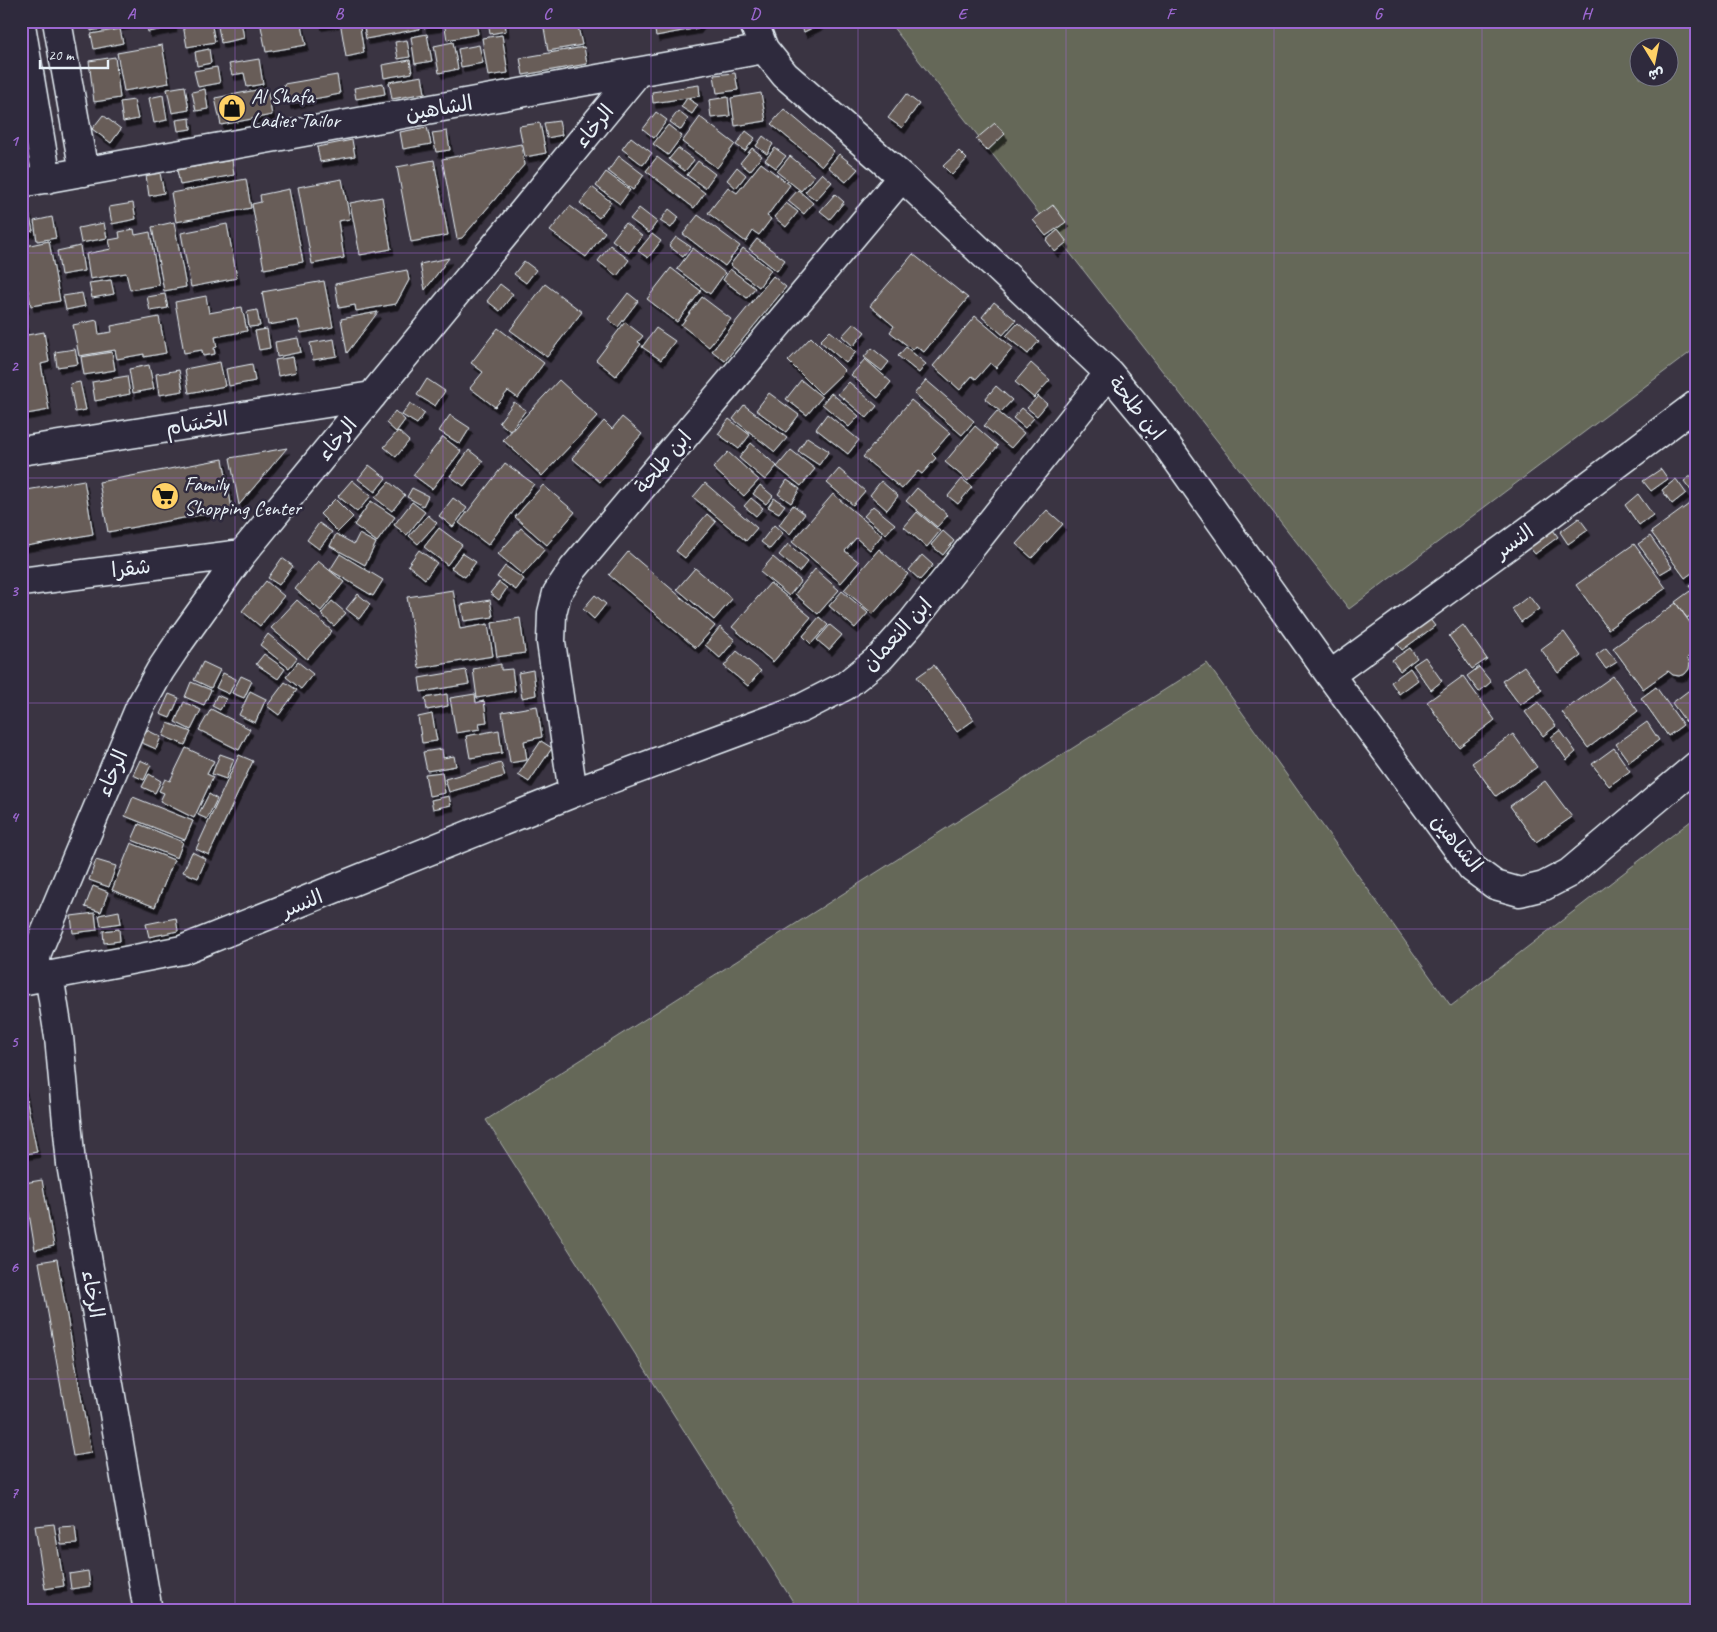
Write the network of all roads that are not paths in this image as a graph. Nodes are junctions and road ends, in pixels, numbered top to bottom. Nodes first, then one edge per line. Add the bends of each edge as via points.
1 (57, 21) edge
2 (753, 21) edge
3 (21, 25) edge
4 (764, 50) junction
5 (638, 72) junction
6 (84, 172) junction
7 (902, 177) junction
8 (34, 181) edge
9 (1109, 373) junction
10 (372, 396) junction
11 (1696, 405) edge
12 (21, 451) edge
13 (242, 554) junction
14 (21, 582) edge
15 (1330, 675) junction
16 (1696, 766) edge
17 (573, 793) junction
18 (36, 978) edge
19 (148, 1611) edge

1 - 6 street
2 - 4 street
3 - 8 street, الشاهين
4 - 5 street, الشاهين
4 - 7 street, ابن طلحة via 785,75
5 - 6 street, الشاهين
5 - 10 street, الرخاء
6 - 8 street, الشاهين
7 - 9 street, ابن طلحة
7 - 17 street, ابن طلحة via 557,593 552,613 551,642
9 - 15 street, ابن طلحة via 1153,426
9 - 17 street, ابن النعمان via 912,622 881,657 845,686 802,708
10 - 12 street, الحُسَام
10 - 13 street, الرخاء
11 - 15 street, النسر
13 - 14 street, شقرا
13 - 18 street, الرخاء via 165,663 140,707 38,950
15 - 16 street, الشاهين via 1472,868 1495,885 1520,892 1544,886 1569,874
17 - 18 street, النسر via 182,950
18 - 19 street, الرخاء via 59,1037 71,1164

